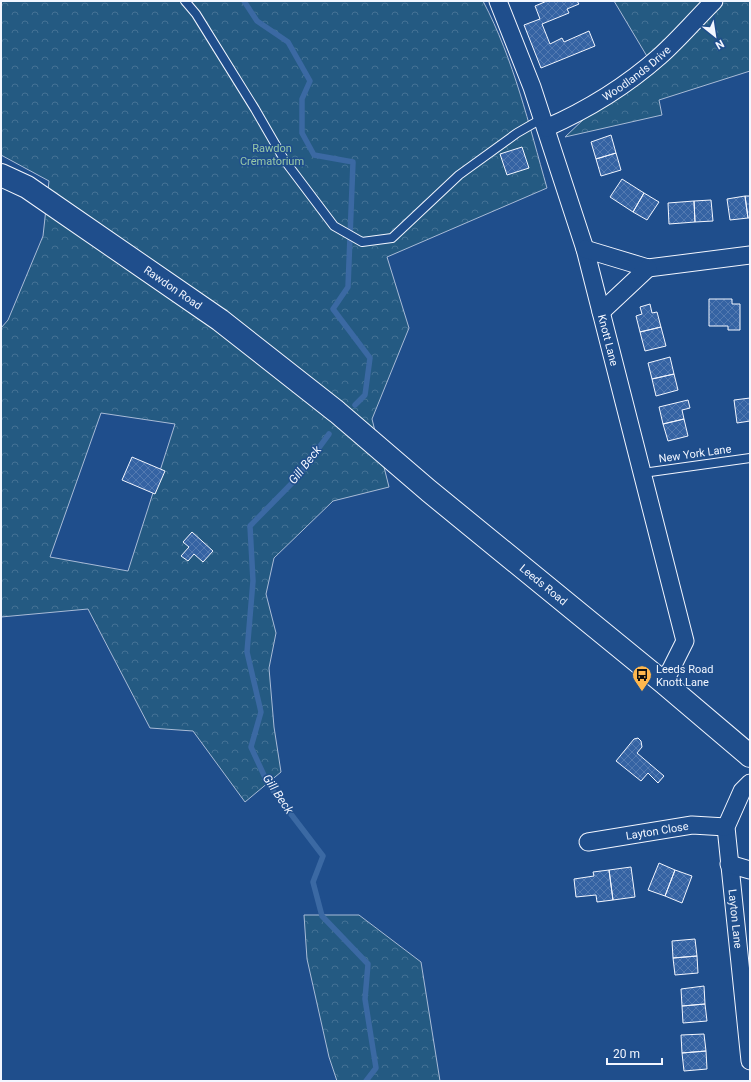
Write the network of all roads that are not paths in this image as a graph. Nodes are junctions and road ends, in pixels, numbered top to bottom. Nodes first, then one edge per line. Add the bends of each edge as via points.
1 (185, 1) edge
2 (500, 1) edge
3 (714, 1) edge
4 (544, 123) junction
5 (1, 175) edge
6 (585, 249) junction
7 (750, 255) edge
8 (648, 268) junction
9 (602, 312) junction
10 (337, 412) joint
11 (750, 458) edge
12 (643, 473) junction
13 (664, 683) junction
14 (750, 756) edge
15 (750, 783) edge
16 (726, 827) junction
17 (588, 842) dead end
18 (729, 864) junction
19 (750, 870) edge
20 (750, 1061) edge

1 - 4 lane via 196,14 285,161 334,226 362,242 392,238 459,174 517,133
2 - 4 street, Knott Lane
3 - 4 street, Woodlands Drive via 659,56 624,84 576,115
4 - 6 street, Knott Lane
5 - 10 main road, Rawdon Road via 27,187 220,320
6 - 8 street
6 - 9 street, Knott Lane
7 - 8 street
8 - 9 street
9 - 12 street, Knott Lane
10 - 13 main road, Leeds Road
11 - 12 lane, New York Lane
12 - 13 street, Knott Lane via 685,641
13 - 14 main road, Leeds Road
15 - 16 street, Layton Lane via 742,791
16 - 17 street, Layton Close via 692,825
16 - 18 street, Layton Lane
18 - 19 street
18 - 20 street, Layton Lane

